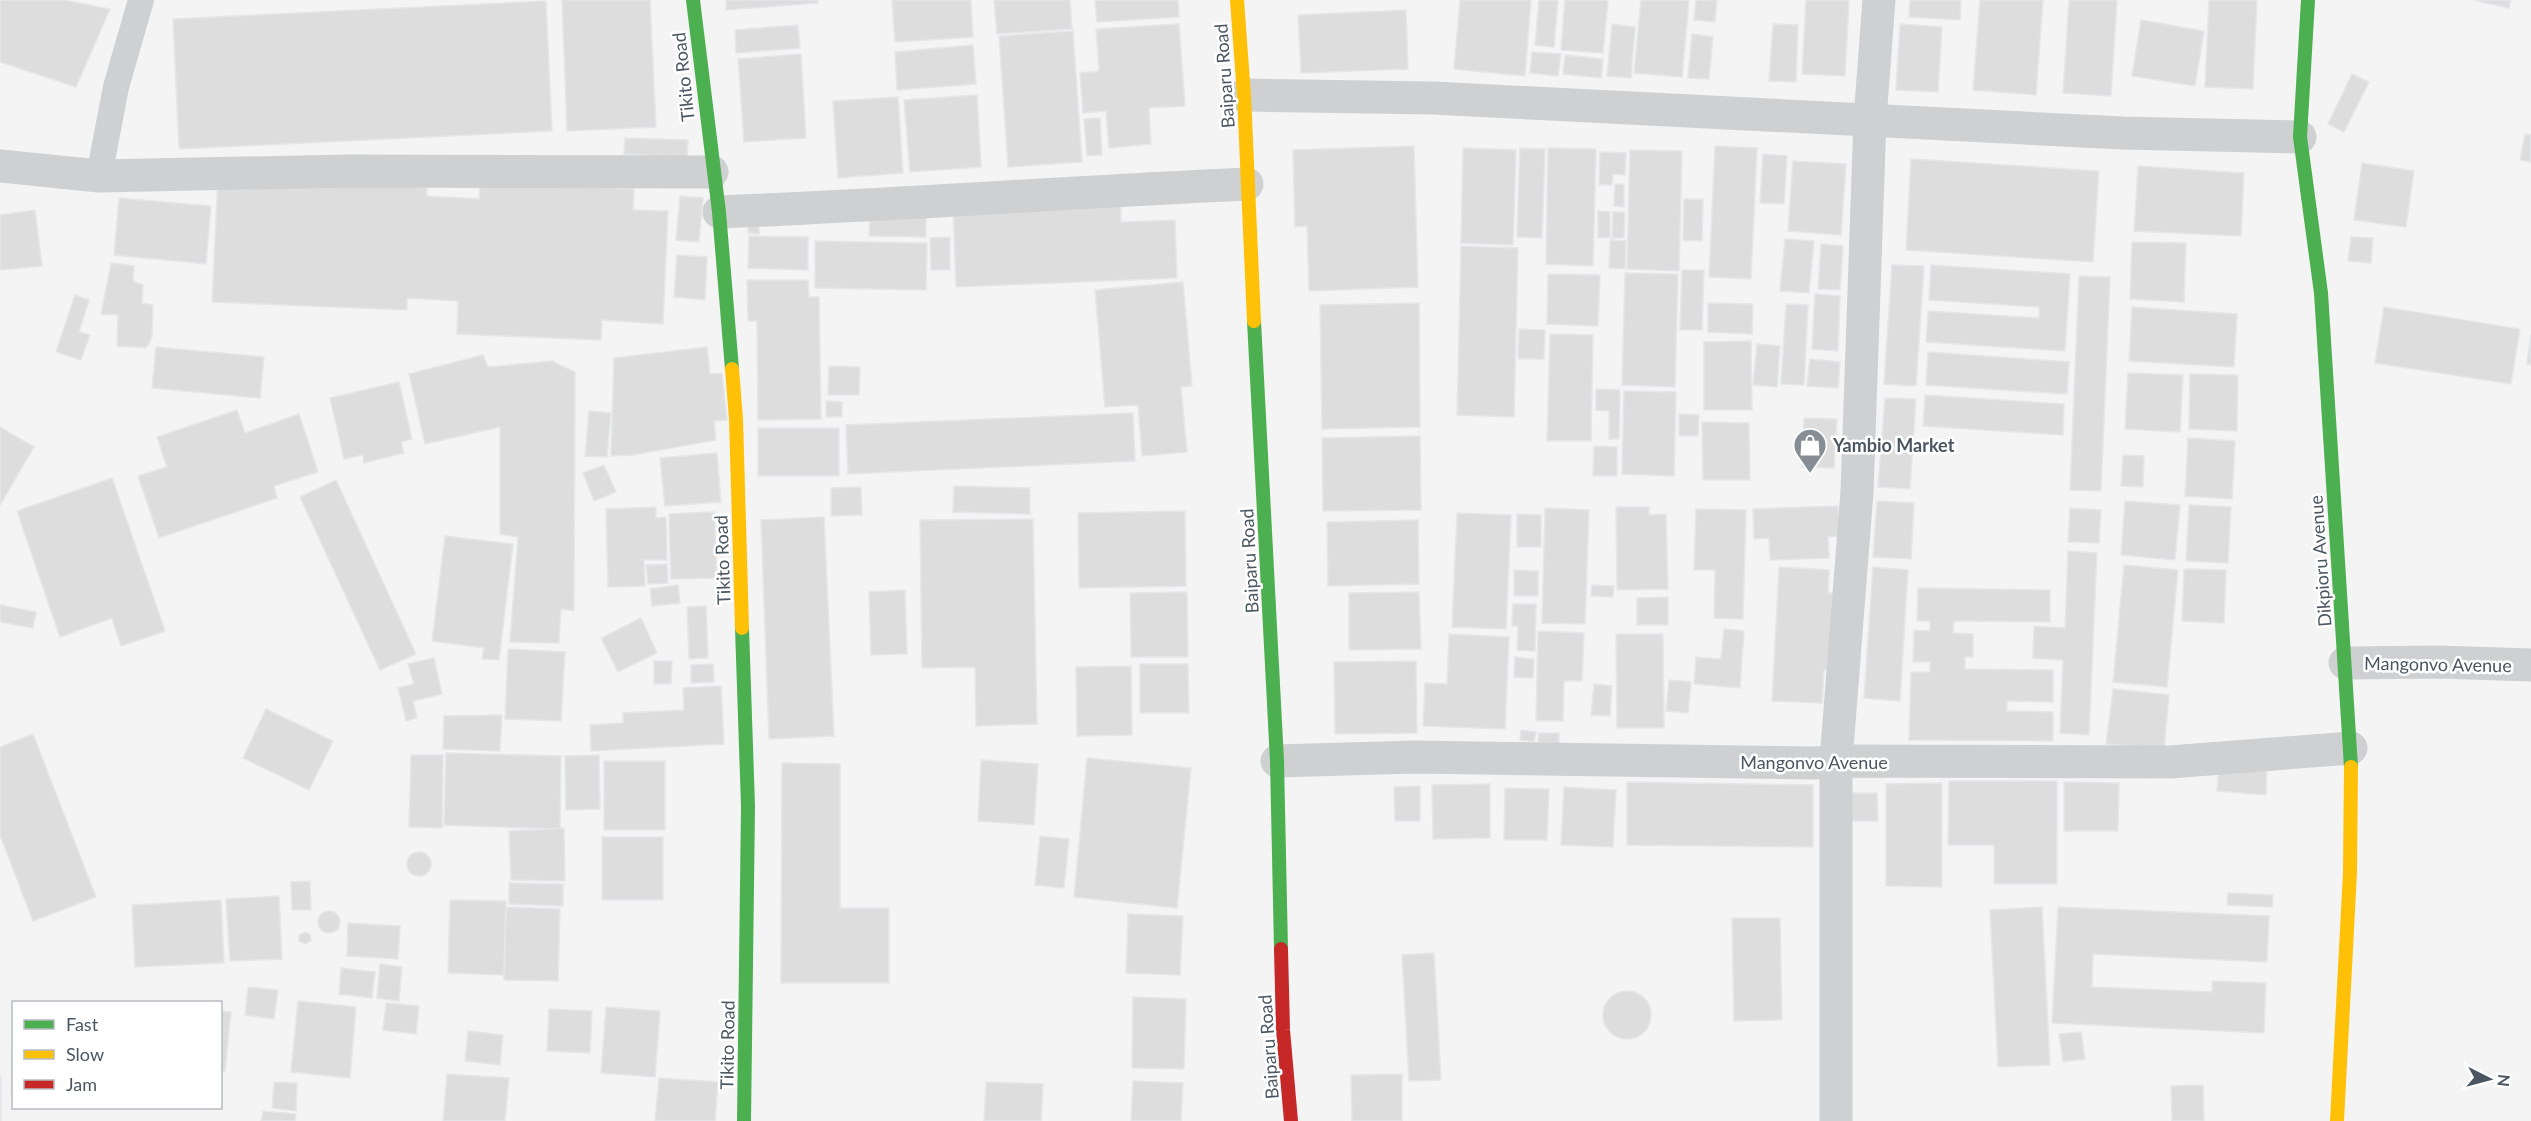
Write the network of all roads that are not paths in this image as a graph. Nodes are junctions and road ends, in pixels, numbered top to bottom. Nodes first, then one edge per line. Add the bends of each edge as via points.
1 (141, 0) edge
2 (693, 0) edge
3 (1236, 0) edge
4 (1879, 0) edge
5 (2308, 0) edge
6 (1244, 95) junction
7 (1870, 119) junction
8 (2300, 137) junction
9 (0, 166) edge
10 (712, 172) junction
11 (99, 176) junction
12 (1247, 184) junction
13 (719, 212) junction
14 (2345, 663) junction
15 (2531, 665) edge
16 (2350, 748) junction
17 (1277, 761) junction
18 (1836, 761) junction
19 (744, 1121) edge
20 (1291, 1121) edge
21 (1836, 1121) edge
22 (2337, 1121) edge

1 - 11 lane via 116,87
2 - 10 street, Tikito Road
3 - 6 street, Baiparu Road
4 - 7 street
5 - 8 street, Dikpioru Avenue
6 - 7 street via 1445,98
6 - 12 street, Baiparu Road
7 - 8 street via 2122,133
7 - 18 street via 1857,492
8 - 14 street, Dikpioru Avenue via 2321,293
9 - 11 street
10 - 11 street via 348,171
10 - 13 street, Tikito Road
12 - 13 street
12 - 17 street, Baiparu Road
13 - 19 street, Tikito Road via 736,419 748,806
14 - 15 street, Mangonvo Avenue
14 - 16 street, Dikpioru Avenue
16 - 18 street, Mangonvo Avenue via 2159,762
16 - 22 street, Dikpioru Avenue via 2350,872
17 - 18 street, Mangonvo Avenue via 1415,757
17 - 20 street, Baiparu Road via 1283,1030
18 - 21 street

